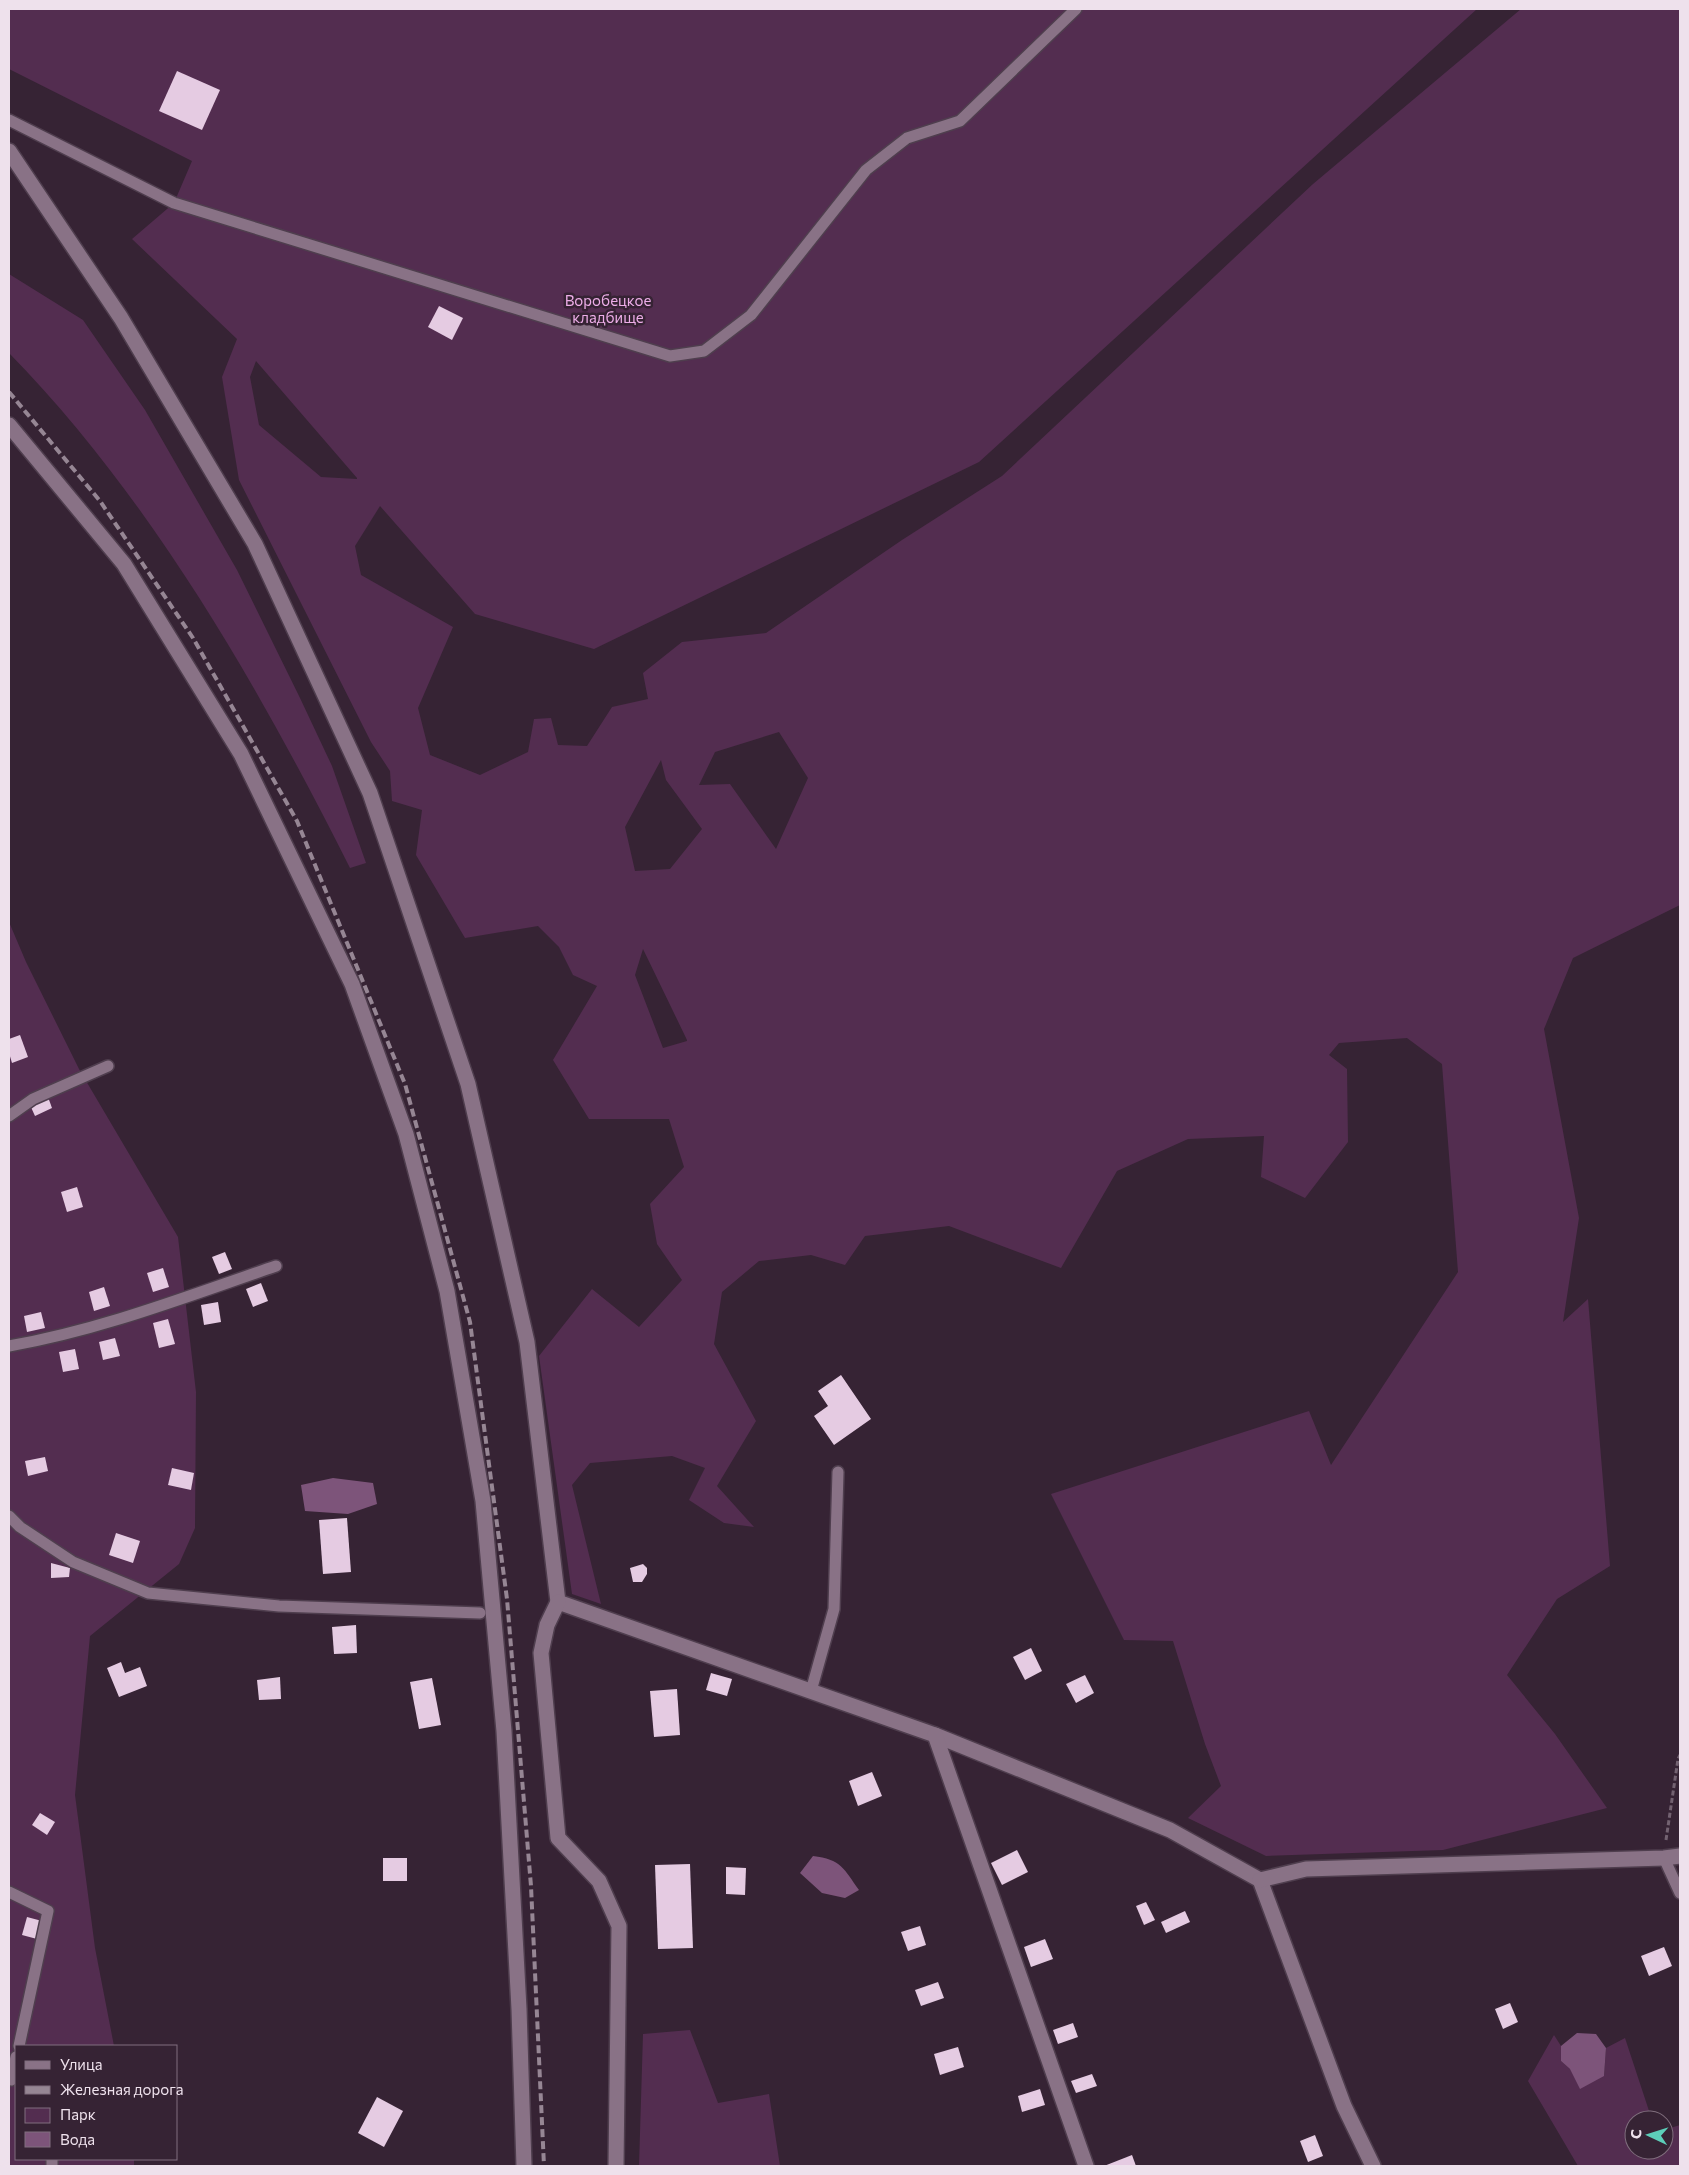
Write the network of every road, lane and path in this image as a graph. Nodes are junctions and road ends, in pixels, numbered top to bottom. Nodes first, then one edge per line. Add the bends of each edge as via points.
1 (1076, 9) edge
2 (9, 120) edge
3 (9, 151) edge
4 (9, 425) edge
5 (108, 1066) dead end
6 (9, 1116) edge
7 (276, 1266) dead end
8 (9, 1346) edge
9 (838, 1472) dead end
10 (9, 1516) edge
11 (558, 1602) junction
12 (480, 1613) dead end
13 (811, 1691) junction
14 (934, 1735) junction
15 (1680, 1755) edge
16 (1680, 1856) edge
17 (1664, 1858) junction
18 (1260, 1880) junction
19 (9, 1892) edge
20 (1680, 1893) edge
21 (19, 2045) edge
22 (15, 2063) edge
23 (12, 2082) edge
24 (524, 2166) edge
25 (616, 2166) edge
26 (1086, 2166) edge
27 (1373, 2166) edge

1 - 2 lane via 960,122 907,138 866,170 751,314 704,351 670,356 174,203
3 - 11 street via 121,318 255,544 370,793 470,1094 527,1342
4 - 24 street via 124,564 241,754 352,984 406,1134 447,1291 483,1501 504,1731 520,2009
5 - 6 lane via 33,1099
7 - 8 lane via 55,1338
9 - 13 lane via 834,1609
10 - 12 lane via 20,1527 73,1562 148,1593 279,1606
11 - 13 street
11 - 25 street via 547,1625 541,1653 558,1838 598,1881 619,1926
13 - 14 street
14 - 18 street via 1170,1830
14 - 26 street
15 - 17 path
16 - 17 street
17 - 18 street via 1306,1869
17 - 20 lane
18 - 27 street via 1344,2106
19 - 21 lane via 48,1911
22 - 23 lane

